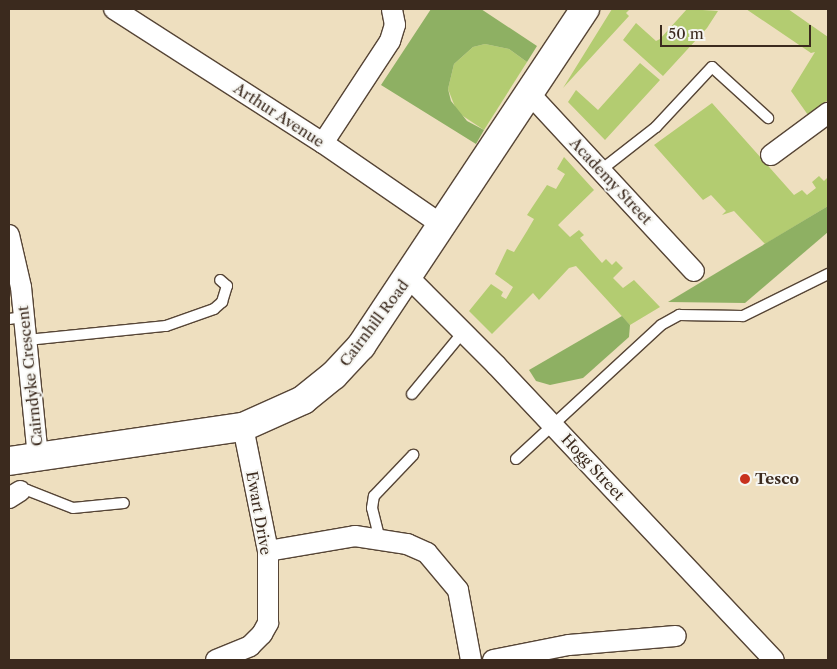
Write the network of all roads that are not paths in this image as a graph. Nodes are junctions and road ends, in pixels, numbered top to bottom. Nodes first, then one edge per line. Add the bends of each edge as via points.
1 (114, 9) edge
2 (392, 9) edge
3 (585, 9) edge
4 (528, 92) junction
5 (828, 113) edge
6 (768, 118) dead end
7 (323, 143) junction
8 (771, 155) dead end
9 (601, 170) junction
10 (442, 225) junction
11 (9, 235) edge
12 (694, 271) dead end
13 (828, 274) edge
14 (409, 278) junction
15 (220, 280) dead end
16 (16, 318) edge
17 (464, 332) junction
18 (27, 340) junction
19 (412, 394) dead end
20 (554, 425) junction
21 (243, 427) junction
22 (413, 455) dead end
23 (38, 458) junction
24 (516, 459) dead end
25 (9, 461) edge
26 (14, 494) edge
27 (124, 503) dead end
28 (380, 540) junction
29 (268, 551) junction
30 (676, 636) dead end
31 (216, 660) edge
32 (471, 660) edge
33 (493, 660) edge
34 (774, 660) edge

1 - 7 street, Arthur Avenue
2 - 7 street via 395,24 390,41
3 - 4 main road, Cairnhill Road
4 - 9 street, Academy Street
4 - 10 main road, Cairnhill Road
5 - 8 street
6 - 9 lane via 712,67 656,127
7 - 10 street, Arthur Avenue
9 - 12 street, Academy Street
10 - 14 main road, Cairnhill Road
11 - 16 street, Cairndyke Crescent
13 - 20 lane via 744,316 679,316 661,325
14 - 17 street, Hogg Street
14 - 21 main road, Cairnhill Road via 361,346 334,375 303,400
15 - 18 lane via 227,286 222,302 214,309 166,326
16 - 18 street, Cairndyke Crescent
17 - 19 lane
17 - 20 street, Hogg Street
18 - 23 street, Cairndyke Crescent
20 - 24 lane
20 - 34 street, Hogg Street
21 - 23 main road, Cairnhill Road
21 - 29 street, Ewart Drive
22 - 28 lane via 374,496 372,508
23 - 25 main road, Cairnhill Road
26 - 27 lane via 27,490 73,508
28 - 29 street via 355,536
28 - 32 street via 407,544 427,553 446,573 458,590
29 - 31 street, Ewart Drive via 268,623 250,646
30 - 33 street via 569,645

